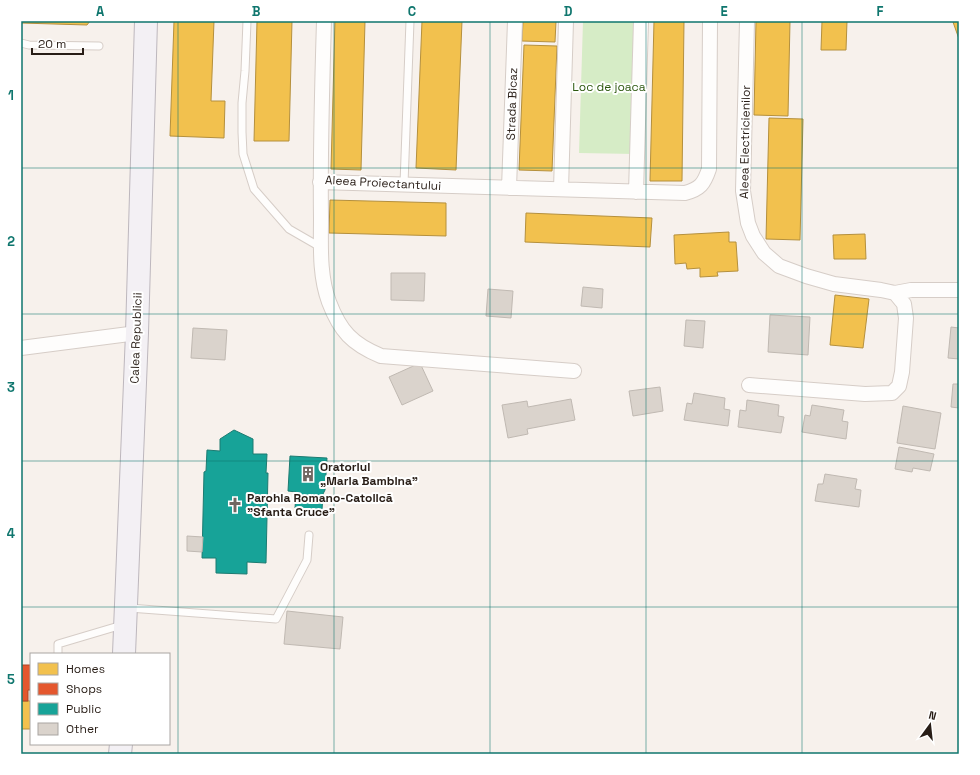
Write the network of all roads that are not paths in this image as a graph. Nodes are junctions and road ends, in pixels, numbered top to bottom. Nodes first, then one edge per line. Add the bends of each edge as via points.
1 (146, 21) edge
2 (247, 21) edge
3 (324, 21) edge
4 (410, 21) edge
5 (515, 21) edge
6 (566, 21) edge
7 (641, 21) edge
8 (710, 21) edge
9 (747, 21) edge
10 (21, 43) edge
11 (99, 46) dead end
12 (320, 182) junction
13 (404, 184) junction
14 (509, 188) junction
15 (561, 190) junction
16 (636, 192) junction
17 (322, 248) junction
18 (959, 290) edge
19 (895, 293) junction
20 (137, 333) junction
21 (21, 348) edge
22 (574, 371) dead end
23 (749, 385) dead end
24 (309, 535) dead end
25 (126, 616) junction
26 (58, 653) edge
27 (124, 653) edge

1 - 20 main road, Calea Republicii
2 - 17 lane via 242,140 243,154 254,189 289,229
3 - 12 street, Aleea Proiectantului
4 - 13 lane
5 - 14 street, Strada Bicaz
6 - 15 street
7 - 16 street
8 - 16 street via 709,169 705,180 694,190 684,193
9 - 19 street, Aleea Electricienilor via 743,191 748,223 753,236 764,253 779,266 834,284
10 - 11 lane
12 - 13 street, Aleea Proiectantului
12 - 17 street
13 - 14 street, Aleea Proiectantului
14 - 15 street
15 - 16 street
17 - 22 street via 322,282 329,302 348,337 366,350 381,356
18 - 19 street, Aleea Electricienilor via 911,290
19 - 23 street via 904,304 906,318 902,372 899,386 892,393 866,394
20 - 21 street
20 - 25 main road, Calea Republicii
24 - 25 lane via 307,560 276,619
25 - 26 lane via 58,644
25 - 27 main road, Calea Republicii

